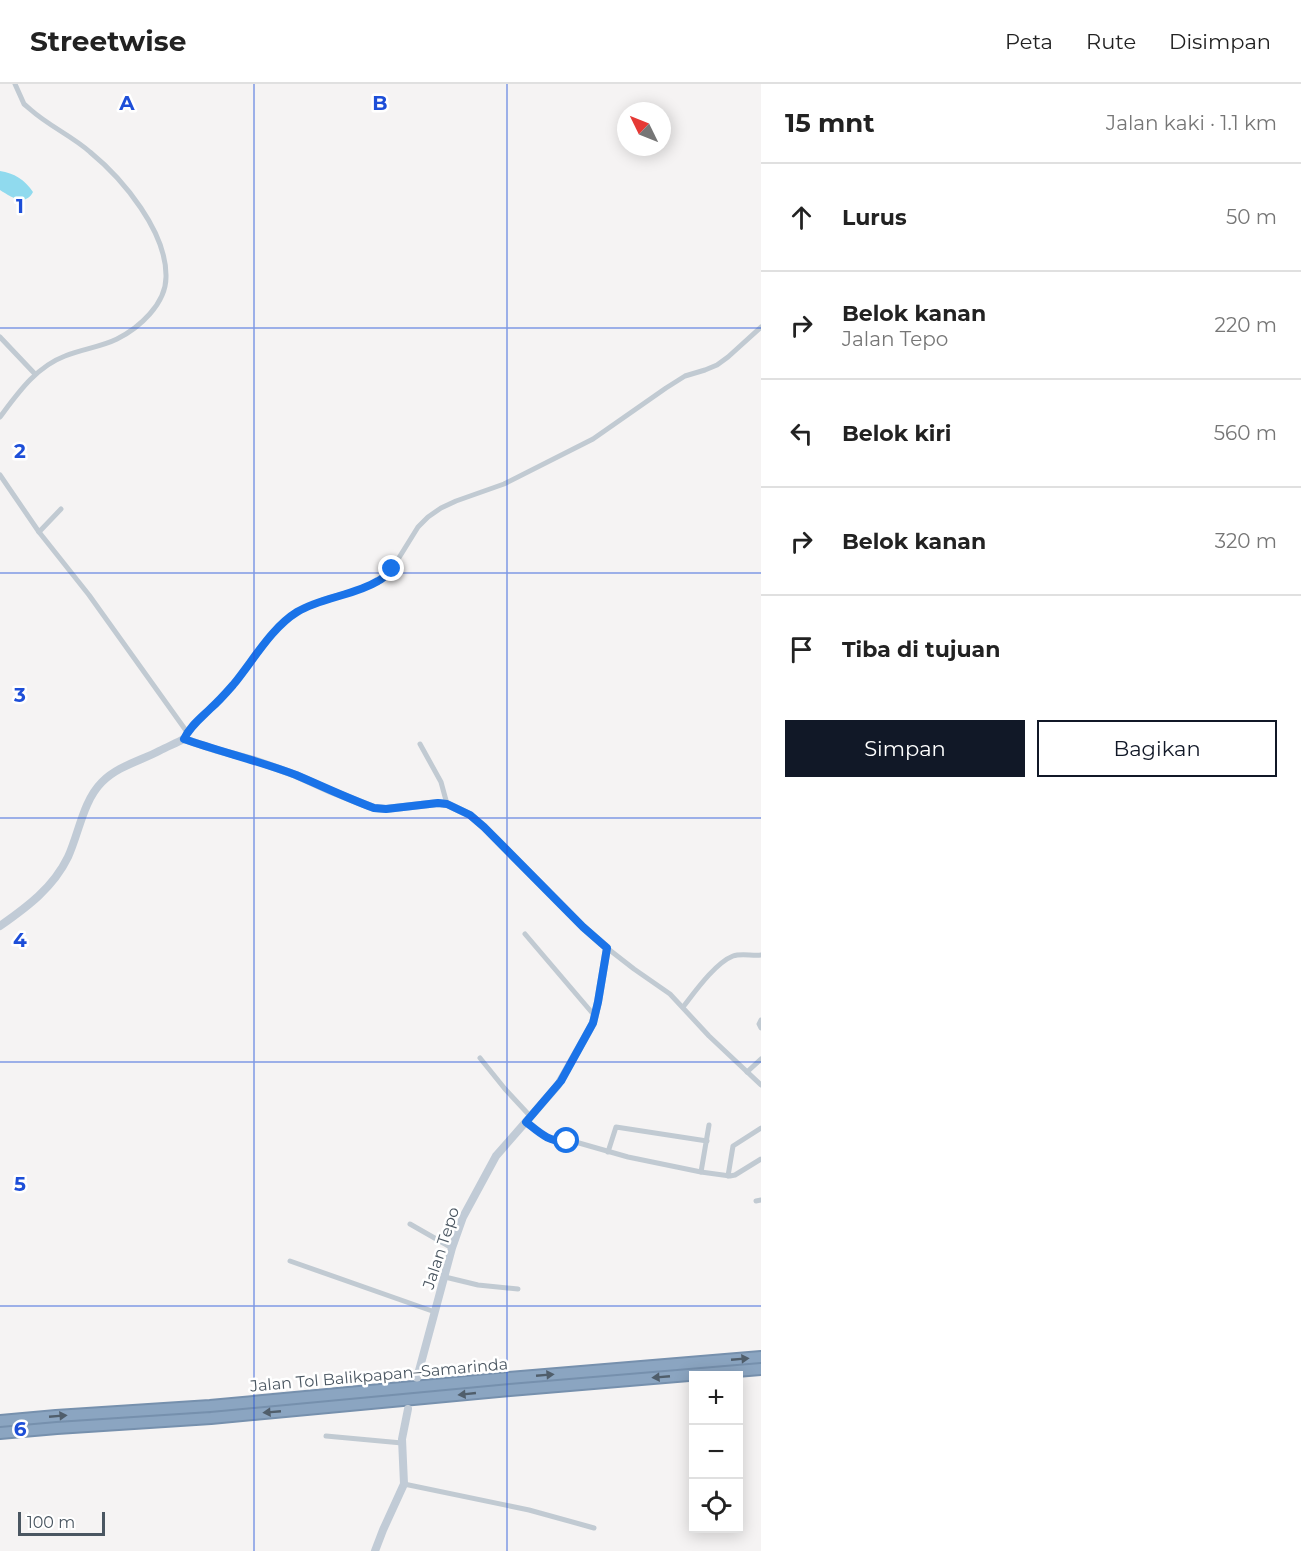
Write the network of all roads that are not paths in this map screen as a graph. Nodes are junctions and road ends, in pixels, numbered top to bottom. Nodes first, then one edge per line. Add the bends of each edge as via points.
1 (15, 84) edge
2 (761, 327) edge
3 (0, 337) edge
4 (35, 374) junction
5 (0, 417) edge
6 (0, 475) edge
7 (61, 509) dead end
8 (39, 532) junction
9 (185, 736) junction
10 (420, 744) dead end
11 (447, 804) junction
12 (0, 926) edge
13 (525, 934) dead end
14 (607, 948) junction
15 (761, 955) edge
16 (682, 1006) junction
17 (594, 1015) junction
18 (761, 1020) edge
19 (761, 1028) edge
20 (480, 1058) dead end
21 (761, 1059) edge
22 (747, 1072) junction
23 (761, 1085) edge
24 (529, 1120) junction
25 (709, 1125) dead end
26 (761, 1128) edge
27 (706, 1141) junction
28 (608, 1152) junction
29 (761, 1159) edge
30 (701, 1172) junction
31 (728, 1176) junction
32 (410, 1224) dead end
33 (452, 1248) junction
34 (290, 1261) dead end
35 (445, 1277) junction
36 (518, 1289) dead end
37 (435, 1312) junction
38 (761, 1357) edge
39 (761, 1369) edge
40 (417, 1378) dead end
41 (408, 1409) dead end
42 (0, 1421) edge
43 (0, 1433) edge
44 (327, 1436) dead end
45 (402, 1443) junction
46 (404, 1484) junction
47 (594, 1528) dead end
48 (375, 1551) edge

1 - 4 street via 24,104 89,151 129,192 156,235 166,272 163,292 152,312 131,330 117,339 54,361
2 - 9 street via 717,365 685,376 593,439 428,517 392,569 378,581 316,602 282,623 233,685
3 - 4 street
4 - 5 street
6 - 8 street
7 - 8 street
8 - 9 street via 89,595
9 - 11 street via 374,808
9 - 12 street via 110,774 97,787 58,875
10 - 11 street via 441,782
11 - 14 street via 484,827
13 - 17 street
14 - 16 street
14 - 17 street, Jalan Tepo
15 - 16 street via 733,956 722,963
16 - 22 street
17 - 24 street, Jalan Tepo via 561,1081
18 - 19 street
20 - 24 street
21 - 22 street
22 - 23 street
24 - 28 street via 547,1138
24 - 33 street, Jalan Tepo via 489,1166
25 - 27 street
26 - 31 street via 733,1146
27 - 28 street via 616,1127
27 - 30 street
28 - 30 street
29 - 31 street
30 - 31 street
32 - 33 street
33 - 35 street, Jalan Tepo
34 - 37 street
35 - 36 street
35 - 37 street, Jalan Tepo
37 - 40 street, Jalan Tepo
42 -> 38 highway, Jalan Tol Balikpapan–Samarinda
39 -> 43 highway, Jalan Tol Balikpapan–Samarinda
41 - 45 street
44 - 45 street
45 - 46 street
46 - 47 street
46 - 48 street

